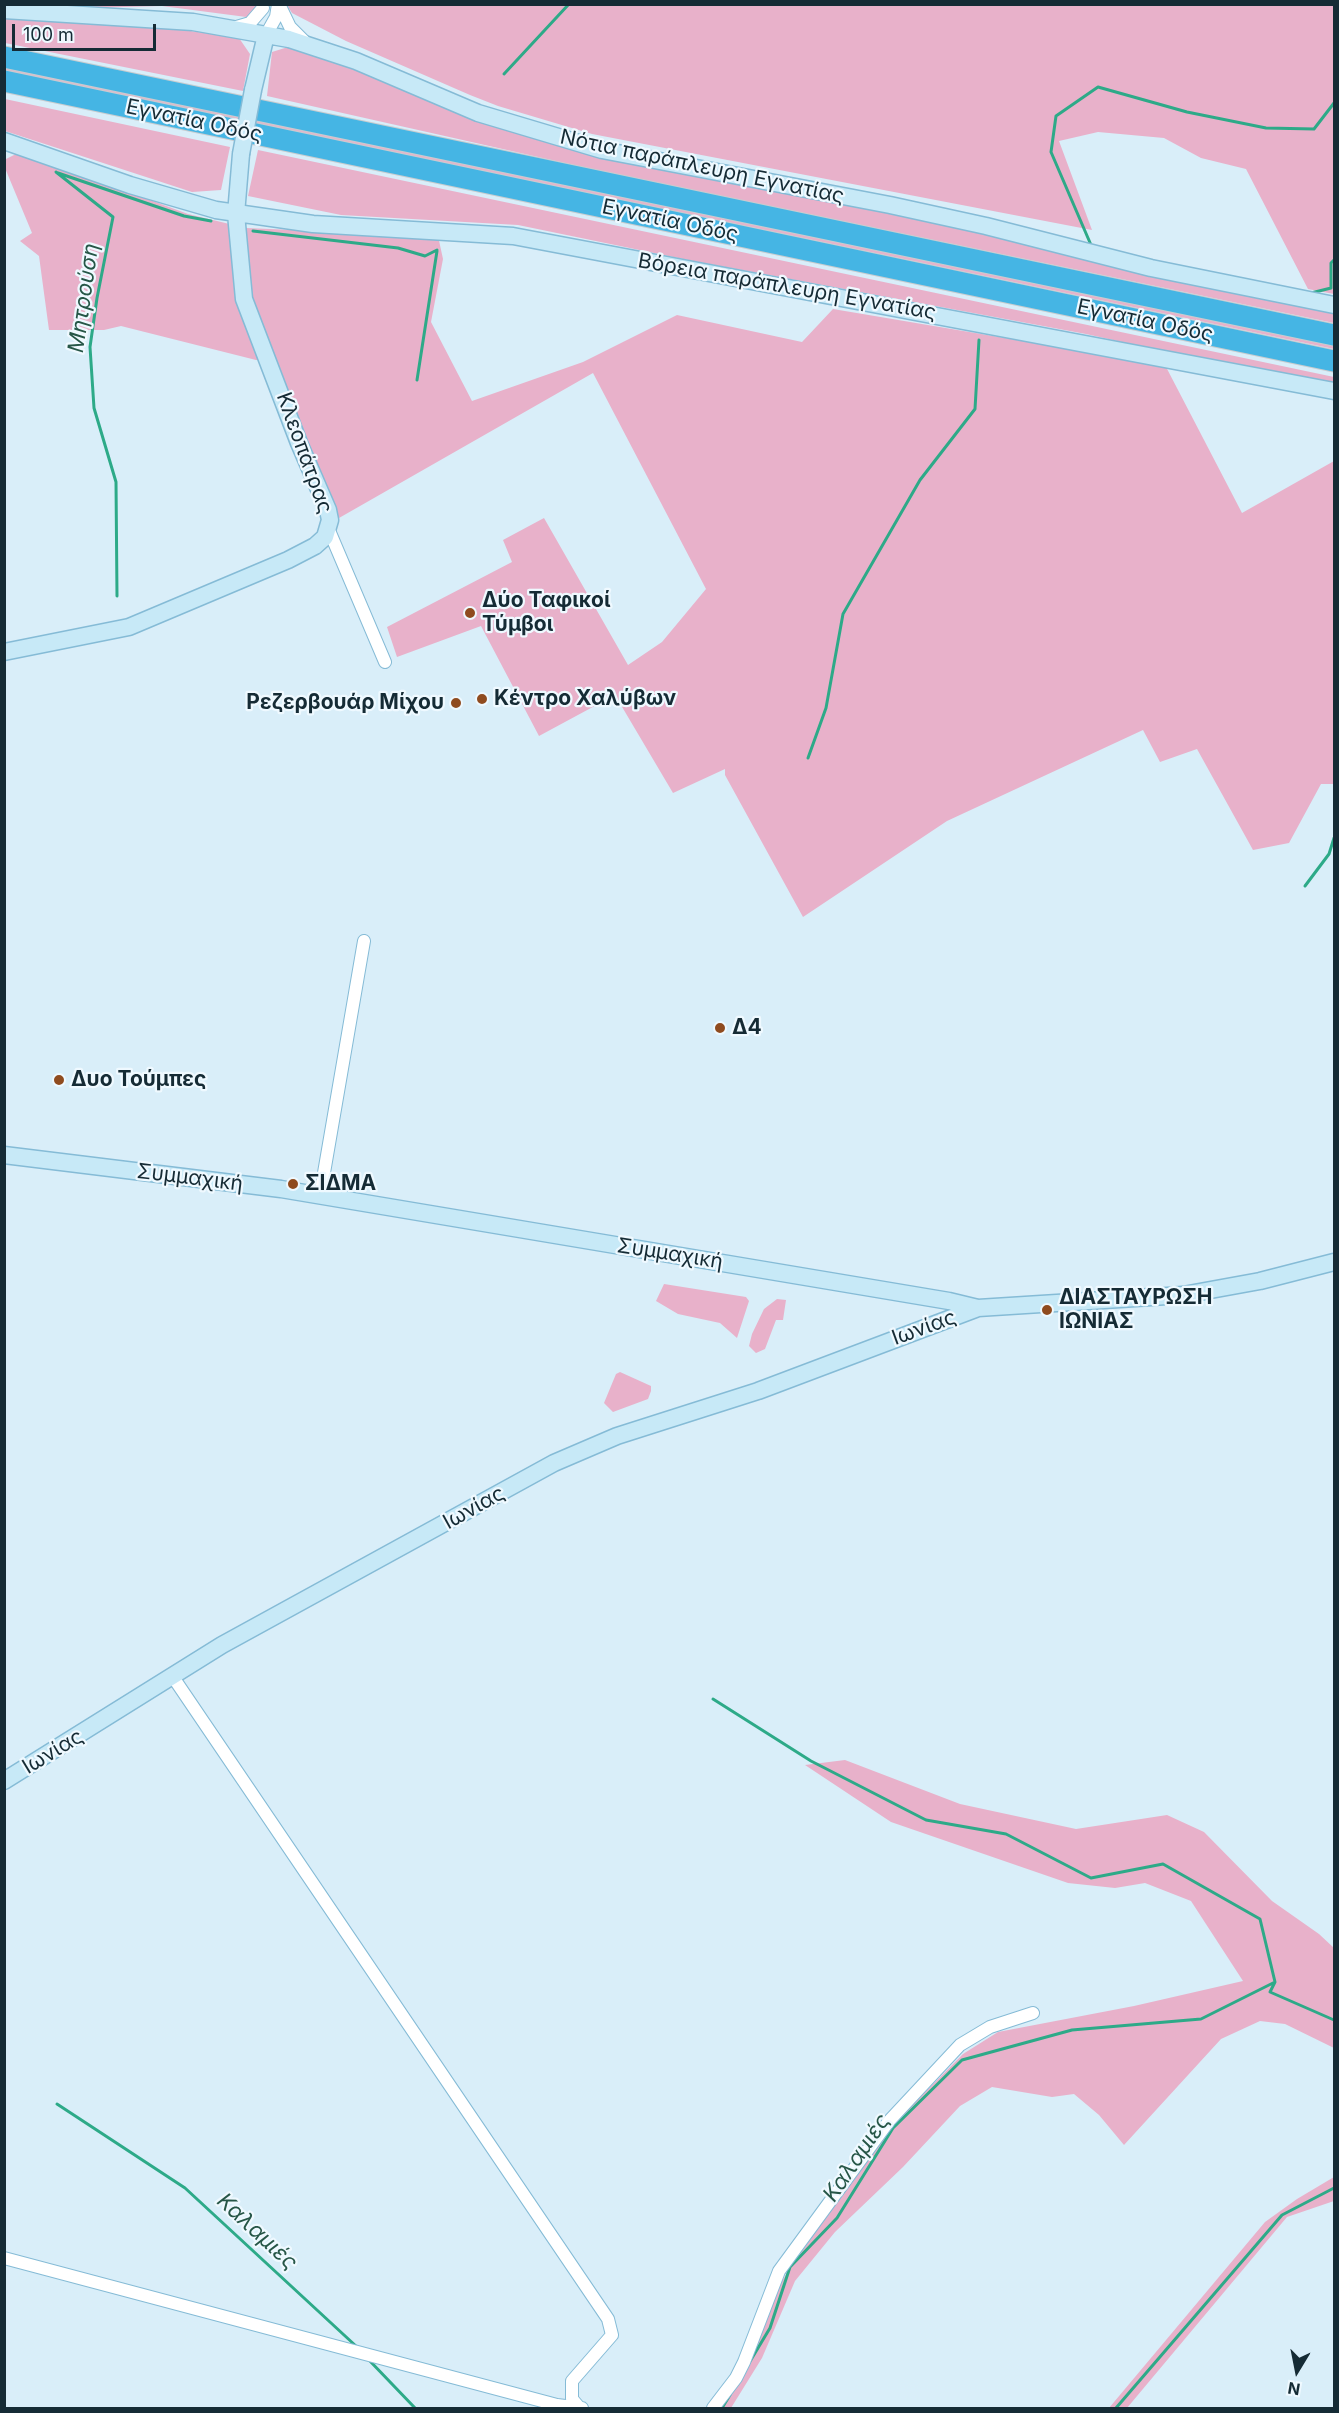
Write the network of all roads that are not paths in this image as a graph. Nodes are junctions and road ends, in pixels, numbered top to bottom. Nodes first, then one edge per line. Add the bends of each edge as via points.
1 (278, 4) edge
2 (264, 6) edge
3 (4, 10) edge
4 (232, 28) junction
5 (266, 34) junction
6 (309, 45) junction
7 (4, 57) edge
8 (4, 81) edge
9 (4, 141) edge
10 (236, 214) junction
11 (1335, 305) edge
12 (1335, 335) edge
13 (1335, 361) edge
14 (1335, 391) edge
15 (328, 528) junction
16 (4, 652) edge
17 (385, 662) dead end
18 (364, 941) dead end
19 (4, 1155) edge
20 (320, 1196) junction
21 (1335, 1262) edge
22 (949, 1301) junction
23 (978, 1308) junction
24 (948, 1319) junction
25 (173, 1677) junction
26 (4, 1781) edge
27 (1033, 2013) dead end
28 (4, 2258) edge
29 (581, 2407) edge
30 (713, 2409) edge

1 - 5 street
1 - 6 street via 290,27
2 - 4 street via 250,23
2 - 5 street via 261,22
3 - 4 street, Νότια παράπλευρη Εγνατίας via 183,21
4 - 5 street, Νότια παράπλευρη Εγνατίας
5 - 6 street, Νότια παράπλευρη Εγνατίας
5 - 10 street, Κλεοπάτρας, bridge via 241,154
6 - 11 street, Νότια παράπλευρη Εγνατίας via 478,113 602,150 900,208 1151,268
7 - 12 highway, Εγνατία Οδός
8 - 13 highway, Εγνατία Οδός
9 - 10 street, Βόρεια παράπλευρη Εγνατίας via 167,197
10 - 14 street, Βόρεια παράπλευρη Εγνατίας via 324,225 513,236
10 - 15 street, Κλεοπάτρας via 247,311 328,510
15 - 16 street, Κλεοπάτρας via 321,541 301,554 140,622 118,630
15 - 17 street
18 - 20 street
19 - 20 street, Συμμαχική
20 - 22 street, Συμμαχική
21 - 23 street, Συμμαχική via 1183,1295
22 - 23 street, Συμμαχική
22 - 24 street
23 - 24 street, Ιωνίας
24 - 25 street, Ιωνίας via 758,1391 617,1436 554,1464 222,1645
25 - 26 street, Ιωνίας
25 - 29 street via 608,2319 612,2335 572,2381 572,2399
27 - 30 street via 990,2027 960,2045 889,2121 779,2271 744,2362
28 - 29 street via 557,2406

